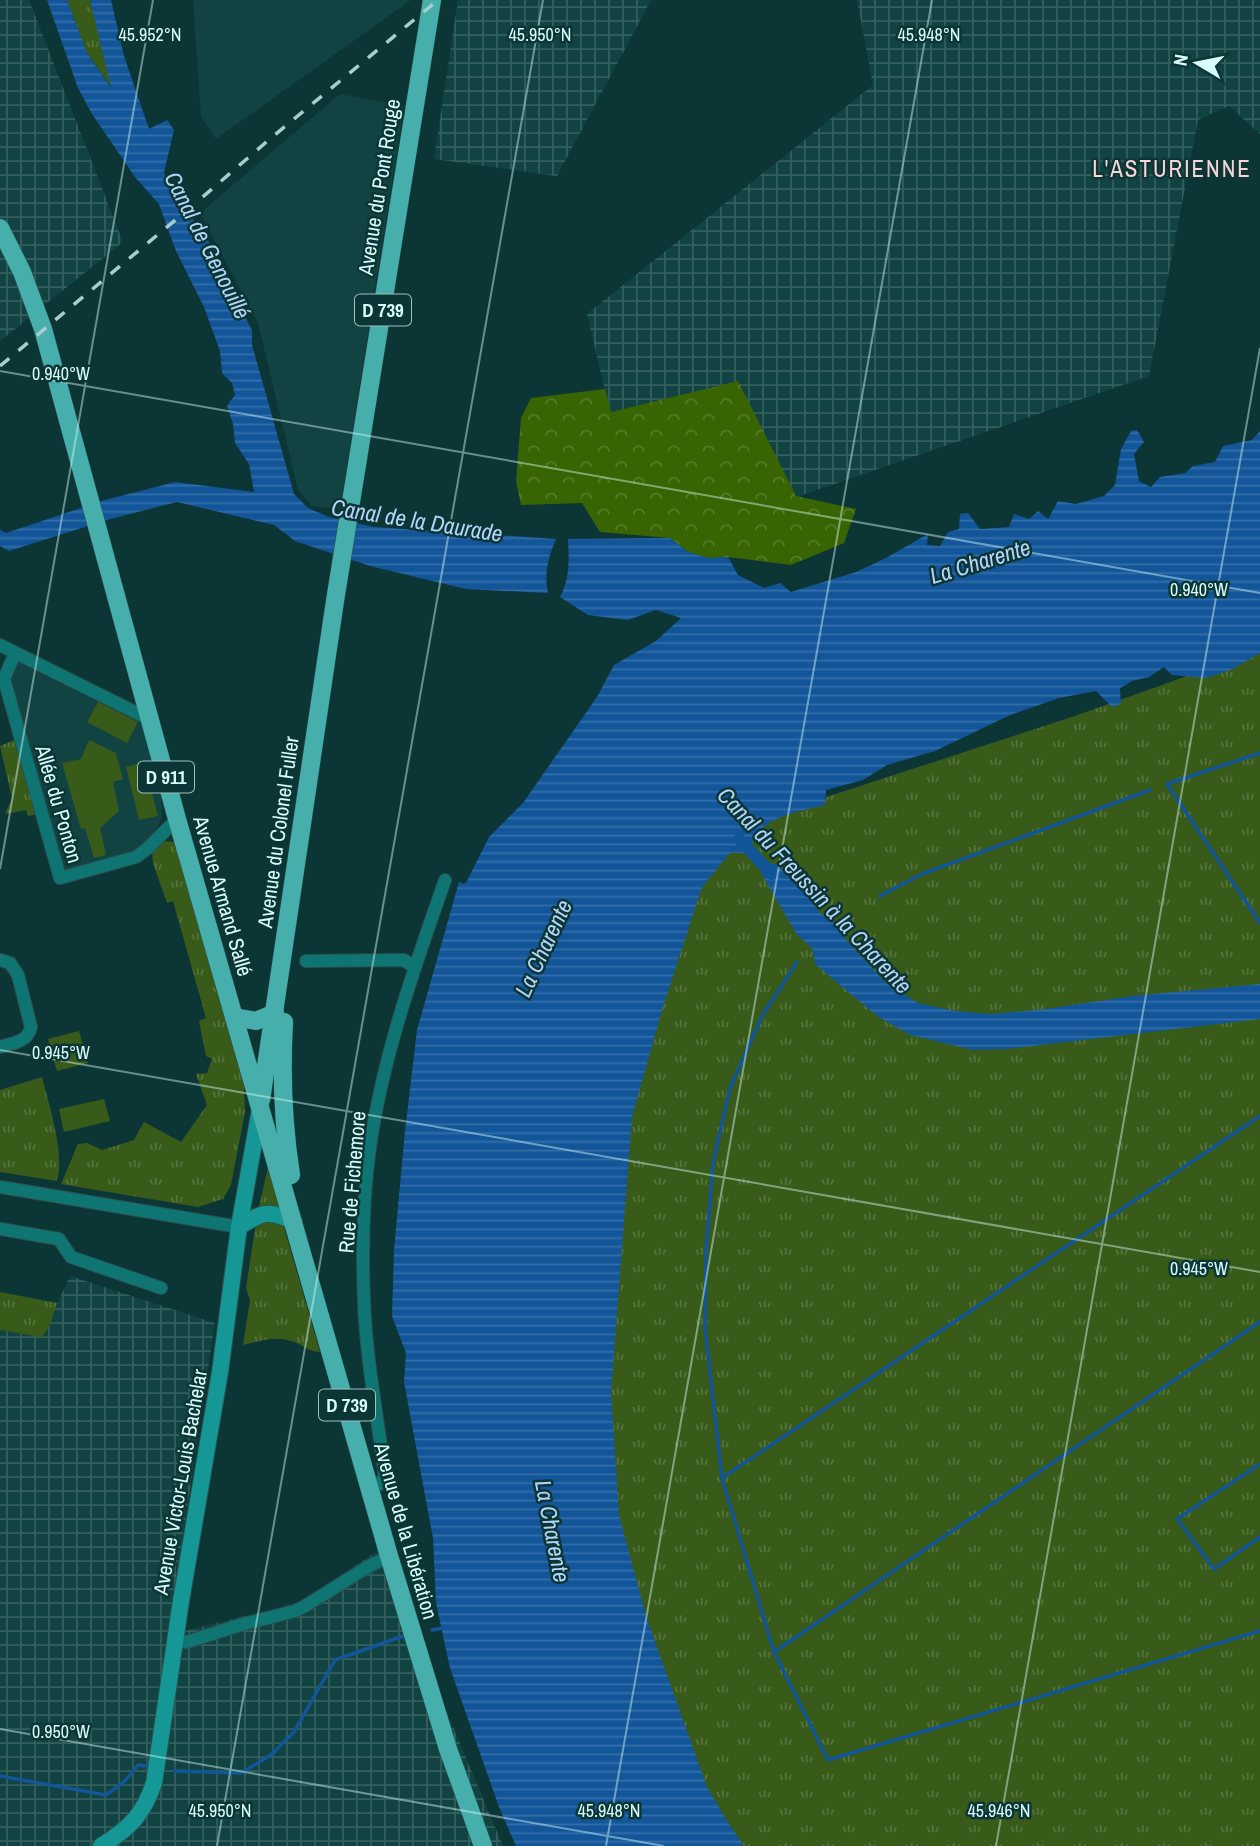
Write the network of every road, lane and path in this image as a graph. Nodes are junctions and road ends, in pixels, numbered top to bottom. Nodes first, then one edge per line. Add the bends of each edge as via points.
1 (432, 0) edge
2 (0, 228) edge
3 (341, 566) joint
4 (0, 645) edge
5 (15, 653) junction
6 (149, 719) junction
7 (177, 819) junction
8 (445, 880) dead end
9 (5, 961) edge
10 (306, 961) dead end
11 (414, 967) junction
12 (279, 989) junction
13 (275, 1013) junction
14 (234, 1017) junction
15 (0, 1047) edge
16 (261, 1105) junction
17 (1, 1191) edge
18 (294, 1222) junction
19 (239, 1227) junction
20 (0, 1229) edge
21 (304, 1255) junction
22 (161, 1288) dead end
23 (370, 1486) junction
24 (389, 1556) junction
25 (176, 1640) junction
26 (101, 1846) edge
27 (483, 1846) edge

1 - 3 main road, Avenue du Pont Rouge / D 739
2 - 6 main road, Avenue Armand Sallé / D 911 via 41,322
3 - 12 main road, Avenue du Colonel Fuller / D 739
4 - 5 street
5 - 6 street
5 - 7 street, Allée du Ponton via 4,679 60,878 136,857
6 - 7 main road, Avenue Armand Sallé / D 911
7 - 14 main road, Avenue Armand Sallé / D 911
8 - 11 street, Rue de Fichemore
9 - 15 street via 18,975 30,1027 25,1039
10 - 11 street via 404,960
11 - 23 street, Rue de Fichemore via 370,1147 364,1303 385,1476 380,1484
12 - 13 main road, Avenue du Colonel Fuller / D 739
12 - 21 main road, D 739 via 284,1018 285,1128
13 - 14 main road via 256,1021
13 - 16 main road, Avenue du Colonel Fuller / D 739
14 - 16 main road, Avenue Armand Sallé / D 739
16 - 18 main road, Avenue de la Libération / D 739
16 - 19 main road, Avenue Victor-Louis Bachelar
17 - 19 street
18 - 19 main road via 267,1213
18 - 21 main road, Avenue de la Libération / D 739
19 - 25 main road, Avenue Victor-Louis Bachelar
20 - 22 street via 59,1239 71,1257
21 - 23 main road, Avenue de la Libération / D 739
23 - 24 main road, Avenue de la Libération / D 739
24 - 25 street via 295,1611 187,1642
24 - 27 main road, Avenue de la Libération / D 739
25 - 26 main road, Avenue Victor-Louis Bachelar via 159,1758 147,1803 133,1822

